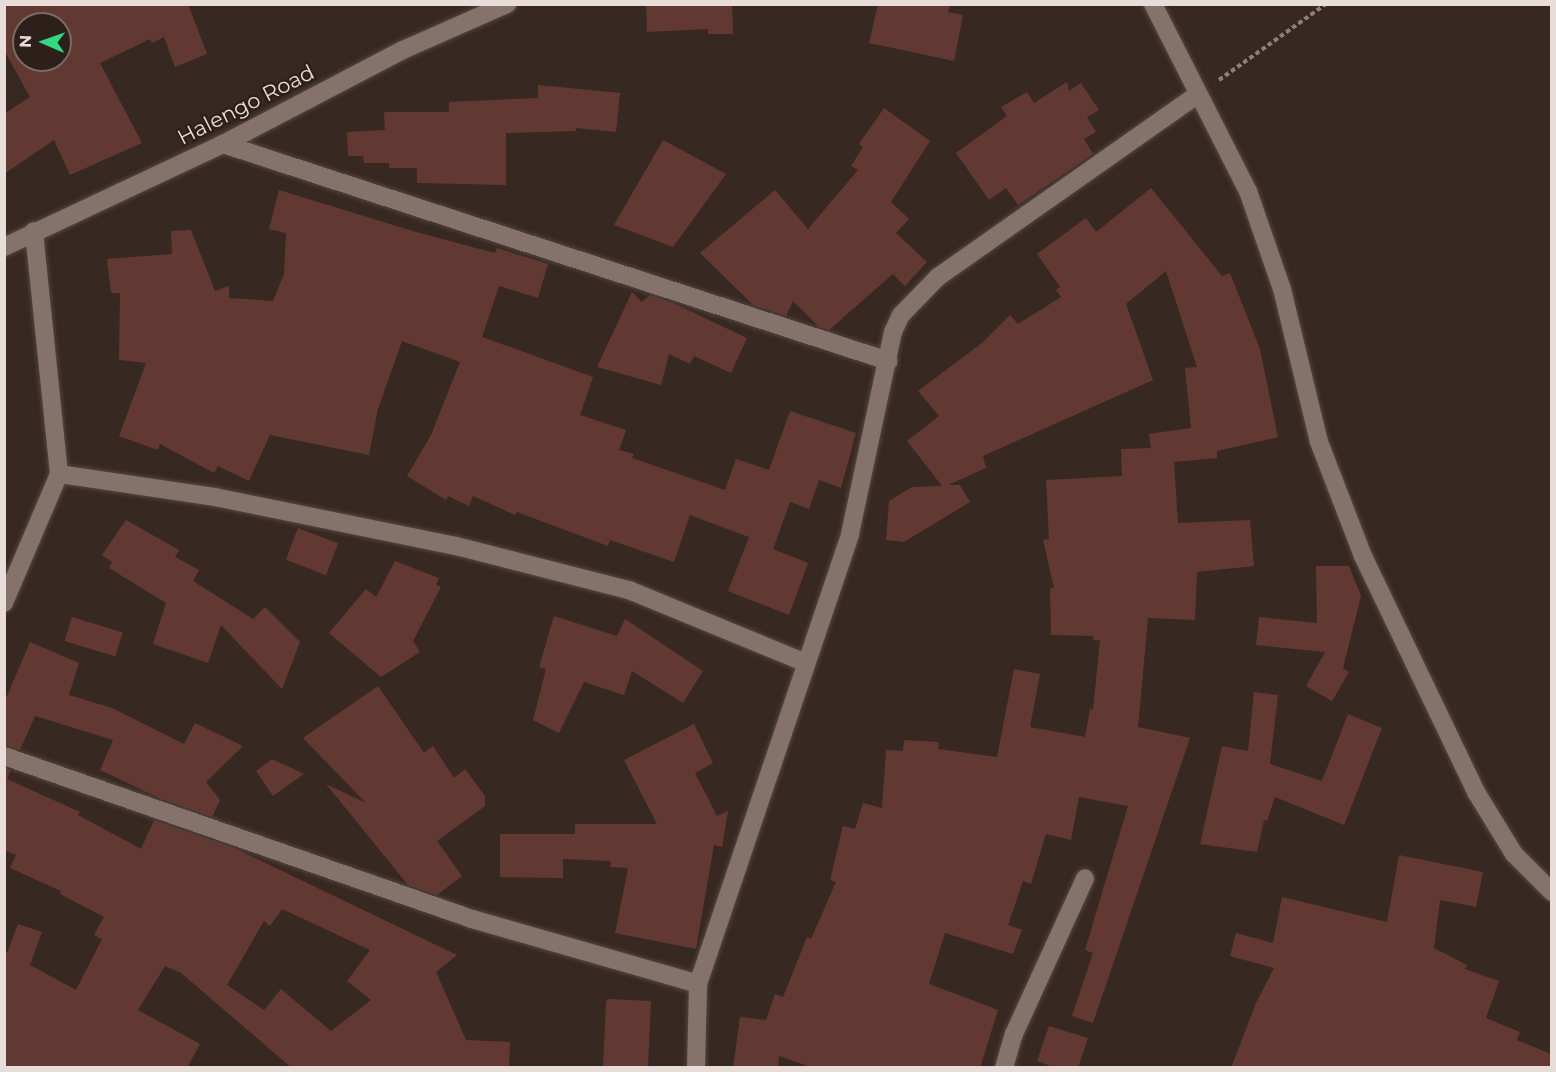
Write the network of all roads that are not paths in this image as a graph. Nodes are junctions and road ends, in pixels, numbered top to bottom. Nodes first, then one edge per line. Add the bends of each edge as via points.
1 (507, 4) edge
2 (1153, 4) edge
3 (1198, 94) junction
4 (223, 144) junction
5 (34, 231) junction
6 (4, 247) edge
7 (888, 361) junction
8 (59, 474) junction
9 (4, 603) edge
10 (806, 663) junction
11 (4, 756) edge
12 (1085, 878) dead end
13 (1551, 892) edge
14 (698, 984) junction
15 (696, 1068) edge
16 (1004, 1068) edge

1 - 4 street, Halengo Road via 403,50
2 - 3 street
3 - 7 street via 938,277 901,315
3 - 13 street via 1248,191 1282,289 1319,442 1363,556 1476,792 1514,854
4 - 5 street, Halengo Road
4 - 7 street
5 - 6 street, Halengo Road
5 - 8 street
7 - 10 street via 850,534
8 - 9 street
8 - 10 street via 226,499 456,546 629,590
10 - 14 street
11 - 14 street via 472,919
12 - 16 street via 1014,1034
14 - 15 street

